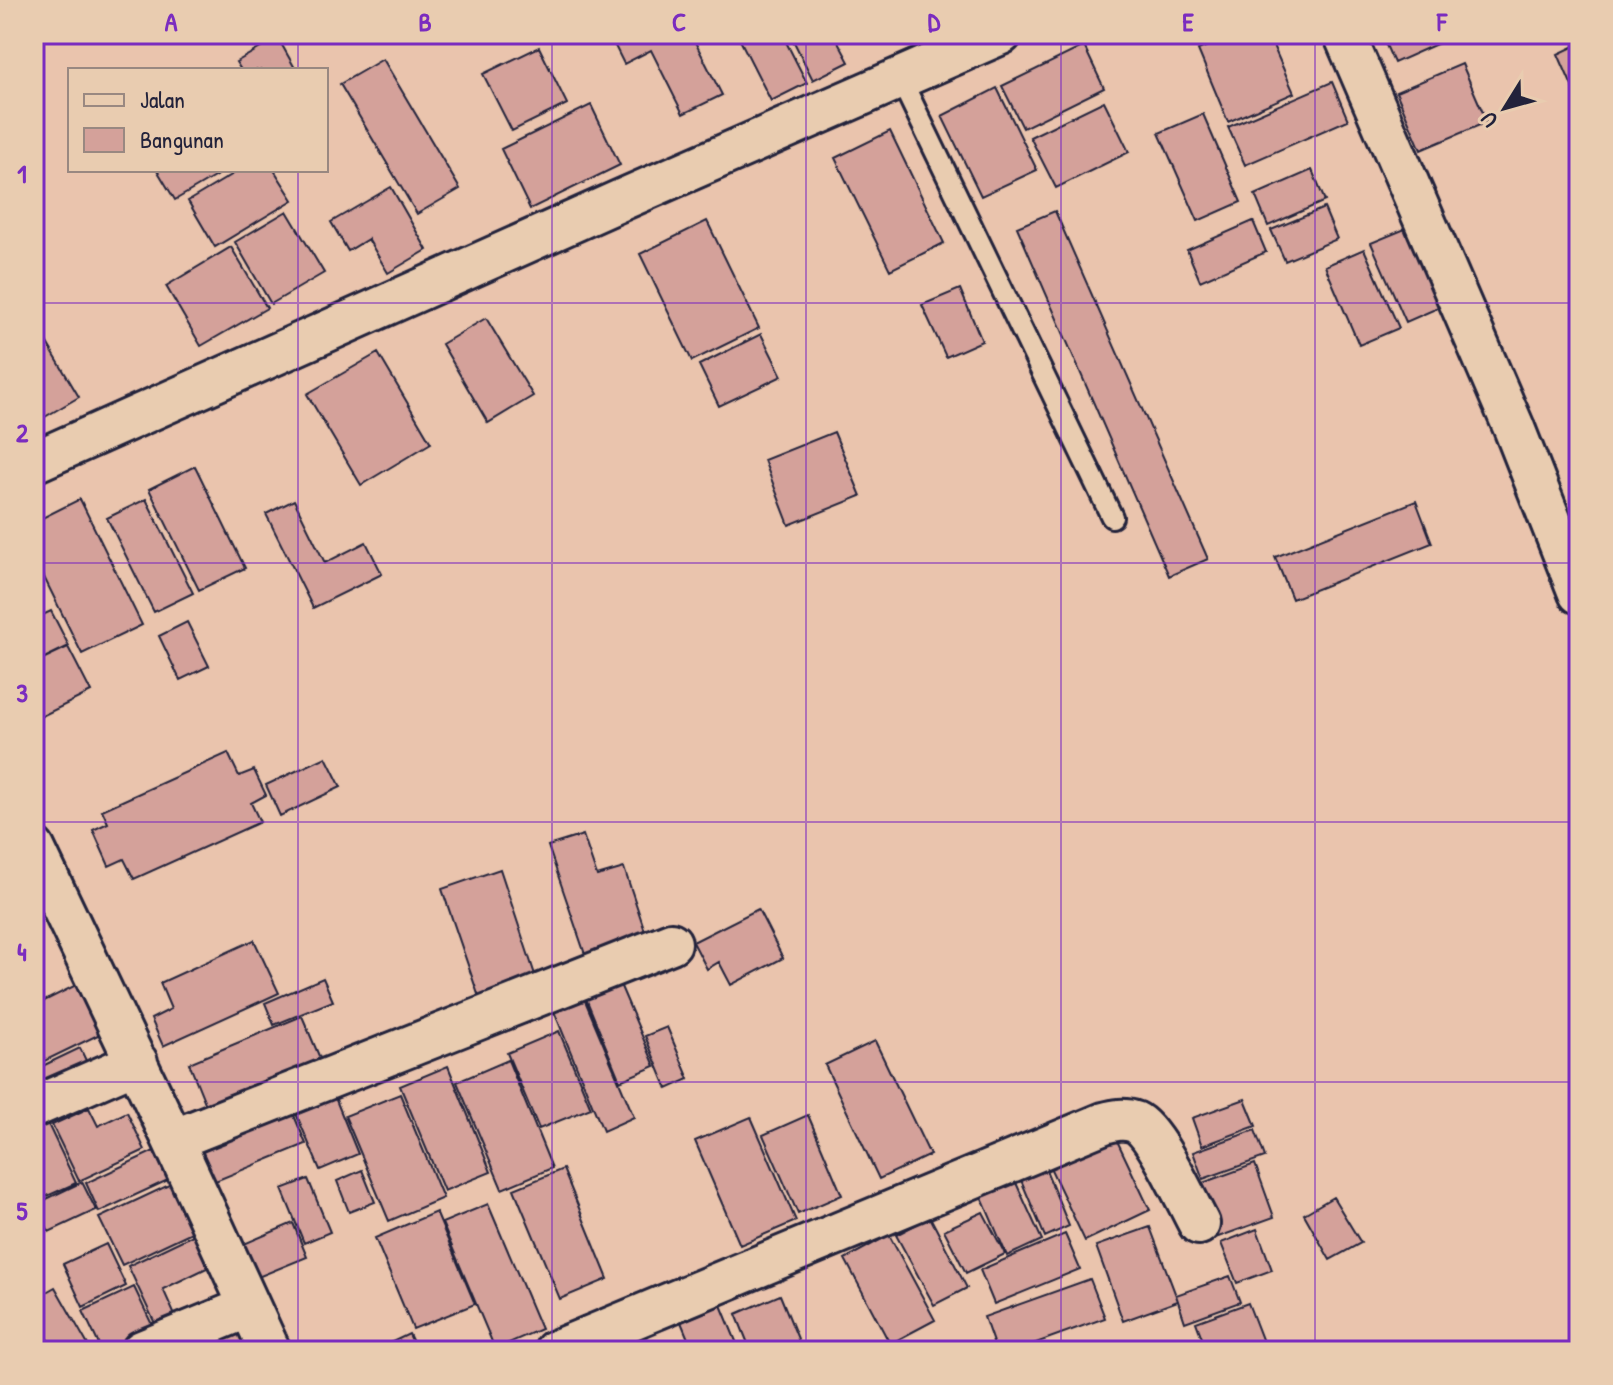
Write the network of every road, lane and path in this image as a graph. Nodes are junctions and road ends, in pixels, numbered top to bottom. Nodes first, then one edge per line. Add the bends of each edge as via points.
1 (1001, 34) edge
2 (1344, 34) edge
3 (900, 78) junction
4 (34, 462) edge
5 (1112, 517) dead end
6 (1579, 593) edge
7 (34, 848) edge
8 (671, 943) dead end
9 (137, 1062) junction
10 (34, 1107) edge
11 (173, 1140) junction
12 (1199, 1224) dead end
13 (249, 1307) junction
14 (142, 1351) edge
15 (270, 1351) edge
16 (555, 1351) edge

1 - 3 street
2 - 6 street via 1514,428
3 - 4 street
3 - 5 lane
7 - 9 street
8 - 11 street
9 - 10 street
9 - 11 street
11 - 13 street
12 - 16 street via 1152,1137 1137,1123 1121,1119
13 - 14 street
13 - 15 street

